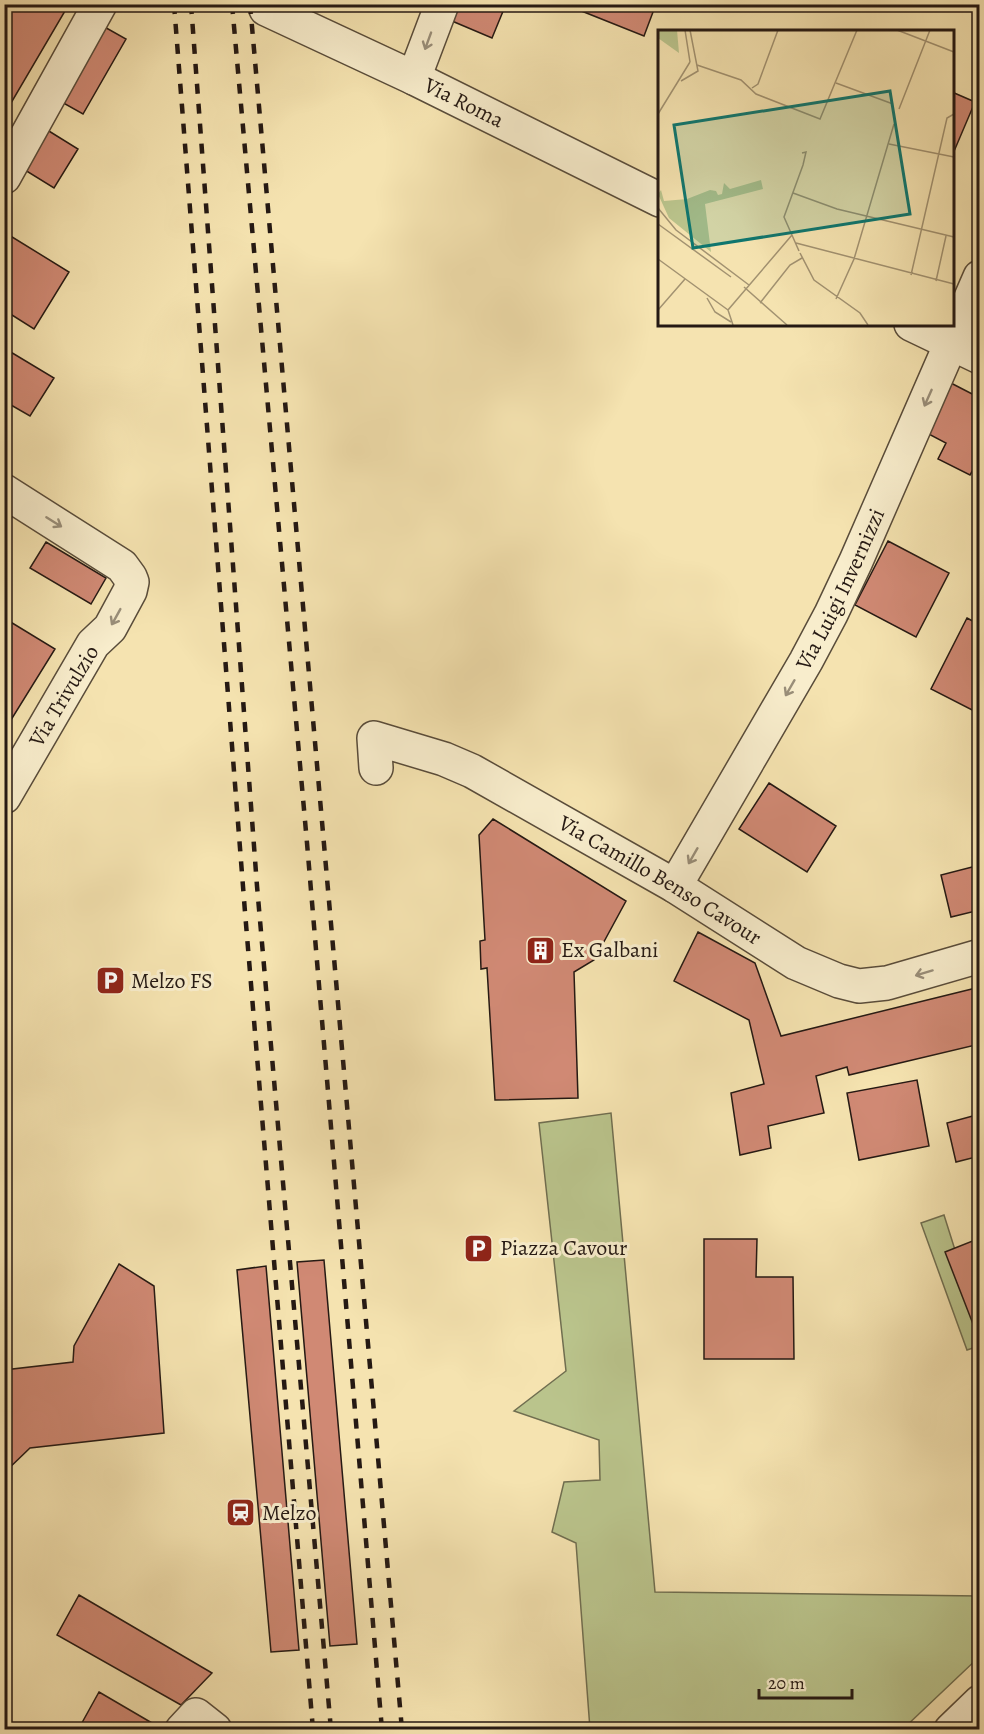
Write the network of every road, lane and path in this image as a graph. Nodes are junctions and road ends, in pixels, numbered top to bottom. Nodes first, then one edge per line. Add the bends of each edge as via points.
1 (100, 4) edge
2 (442, 4) edge
3 (266, 9) dead end
4 (414, 78) junction
5 (4, 177) edge
6 (658, 199) edge
7 (980, 277) edge
8 (915, 326) edge
9 (965, 351) edge
10 (4, 491) edge
11 (376, 768) dead end
12 (4, 797) edge
13 (675, 886) junction
14 (980, 956) edge
15 (980, 1702) edge
16 (182, 1730) edge
17 (215, 1730) edge
18 (951, 1730) edge

1 - 5 street
2 -> 4 street
3 - 4 street, Via Roma
4 - 6 street, Via Roma
7 - 9 street, Via Luigi Invernizzi
8 - 9 street
9 -> 13 street, Via Luigi Invernizzi via 806,661
10 -> 12 street, Via Trivulzio via 122,566 132,582 110,628 93,644
11 - 13 street, Via Camillo Benso Cavour via 374,738 444,759 495,782
14 -> 13 street, Via Camillo Benso Cavour via 887,983 845,984 796,963
15 - 18 street
16 - 17 street via 196,1715

